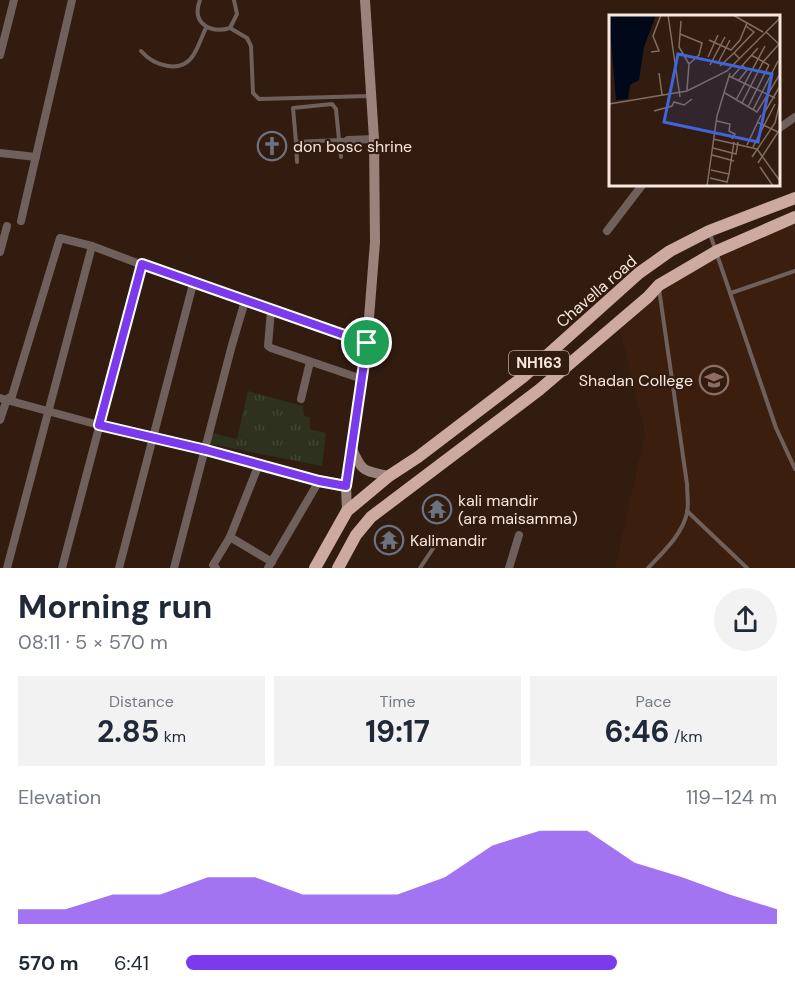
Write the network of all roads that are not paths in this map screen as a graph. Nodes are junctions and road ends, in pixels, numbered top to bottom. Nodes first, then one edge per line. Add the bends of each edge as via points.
1 (14, 0) edge
2 (72, 0) edge
3 (200, 0) edge
4 (234, 0) edge
5 (365, 0) edge
6 (206, 28) junction
7 (231, 28) junction
8 (141, 51) dead end
9 (0, 55) edge
10 (371, 96) junction
11 (795, 117) edge
12 (780, 128) edge
13 (374, 139) junction
14 (344, 140) junction
15 (296, 142) junction
16 (0, 153) edge
17 (36, 157) junction
18 (341, 157) dead end
19 (297, 162) dead end
20 (641, 186) edge
21 (795, 198) edge
22 (795, 217) edge
23 (21, 221) dead end
24 (7, 226) dead end
25 (607, 231) dead end
26 (709, 231) junction
27 (92, 246) junction
28 (717, 251) junction
29 (0, 252) edge
30 (142, 264) junction
31 (795, 271) edge
32 (194, 284) junction
33 (659, 285) junction
34 (731, 293) junction
35 (245, 301) junction
36 (271, 310) junction
37 (367, 343) junction
38 (310, 362) junction
39 (362, 379) junction
40 (4, 398) edge
41 (301, 399) dead end
42 (49, 412) junction
43 (0, 420) edge
44 (99, 425) junction
45 (153, 437) junction
46 (352, 448) junction
47 (206, 450) junction
48 (259, 464) junction
49 (795, 469) edge
50 (389, 476) junction
51 (319, 481) junction
52 (346, 486) junction
53 (347, 511) junction
54 (687, 511) junction
55 (519, 535) dead end
56 (230, 537) junction
57 (436, 544) dead end
58 (270, 565) edge
59 (7, 568) edge
60 (62, 568) edge
61 (119, 568) edge
62 (174, 568) edge
63 (216, 568) edge
64 (315, 568) edge
65 (338, 568) edge
66 (420, 568) edge
67 (509, 568) edge
68 (648, 568) edge
69 (747, 568) edge

1 - 9 street
2 - 17 street
3 - 6 lane via 197,7
4 - 7 lane via 237,14
5 - 10 main road
6 - 7 lane
6 - 8 lane via 194,56 185,63 164,66 152,62
7 - 10 lane via 247,38 251,46 253,93 258,99
10 - 13 main road
11 - 12 street
13 - 14 street
13 - 37 main road via 375,242
14 - 15 lane
14 - 15 lane via 332,105 293,108
14 - 18 lane
15 - 19 lane
16 - 17 street
17 - 23 street
20 - 25 street
21 - 26 highway, Chavella road / NH163
22 - 28 highway, NH163
24 - 29 street
26 - 28 lane
26 - 50 highway, Chavella road / NH163 via 639,273 523,377
27 - 30 street
27 - 40 street via 60,238 12,396
27 - 42 street
28 - 33 highway, NH163
28 - 34 lane
30 - 32 street
30 - 44 street
31 - 34 lane
32 - 35 street
32 - 45 street
33 - 54 lane via 687,484
33 - 65 highway, NH163 via 539,390 371,517
34 - 49 lane via 776,428
35 - 36 street
35 - 47 street
36 - 37 street
36 - 38 street via 268,346
37 - 39 main road
38 - 39 street
38 - 41 street
39 - 46 main road
40 - 42 street
40 - 43 street
42 - 44 street
42 - 59 street
44 - 45 street
44 - 60 street
45 - 47 street
45 - 61 street
46 - 50 main road via 363,470
46 - 52 main road
47 - 48 street
47 - 62 street
48 - 51 street
48 - 56 street
50 - 53 highway, Chavella road / NH163
51 - 52 street
51 - 58 street
52 - 53 main road
53 - 64 highway, Chavella road / NH163
54 - 68 lane via 682,527
54 - 69 lane
55 - 67 street
56 - 58 street
56 - 63 street via 213,565
57 - 66 lane

